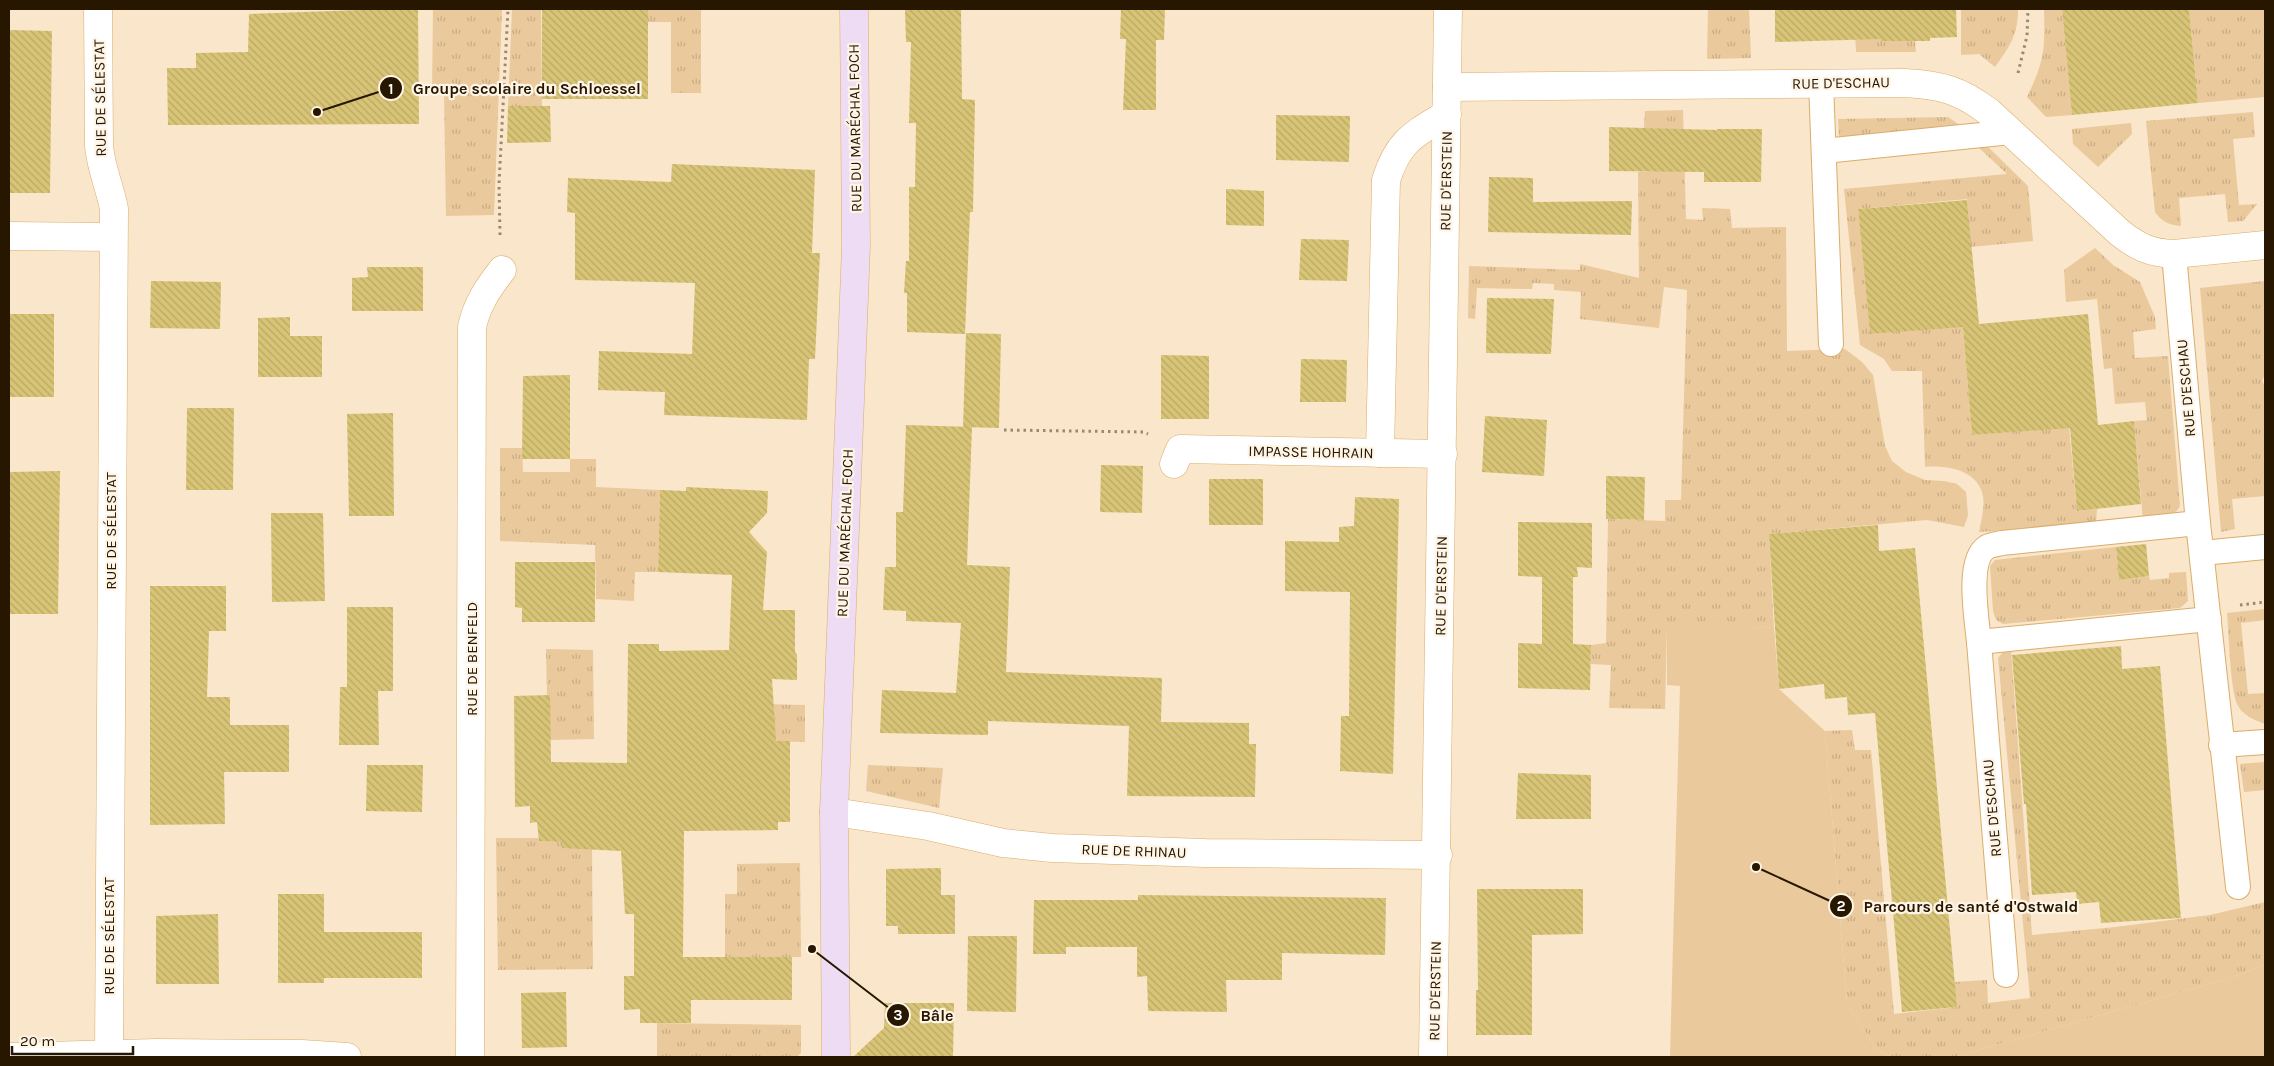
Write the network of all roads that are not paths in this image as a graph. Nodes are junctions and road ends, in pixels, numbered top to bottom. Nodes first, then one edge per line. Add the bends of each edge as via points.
1 (98, 9) edge
2 (854, 9) edge
3 (1448, 9) edge
4 (1821, 83) junction
5 (1447, 87) junction
6 (1447, 114) junction
7 (2011, 132) junction
8 (1824, 151) junction
9 (9, 236) edge
10 (112, 237) junction
11 (2265, 245) edge
12 (2174, 254) junction
13 (502, 270) road end
14 (1832, 344) dead end
15 (1380, 453) junction
16 (1443, 454) junction
17 (1177, 457) road end
18 (2198, 522) junction
19 (2265, 547) edge
20 (2202, 553) junction
21 (2209, 619) junction
22 (1979, 642) junction
23 (2265, 742) edge
24 (2221, 745) junction
25 (834, 812) junction
26 (1438, 855) junction
27 (2238, 887) dead end
28 (2006, 975) dead end
29 (109, 1055) junction
30 (9, 1057) edge
31 (79, 1057) edge
32 (347, 1057) edge
33 (470, 1057) edge
34 (836, 1057) edge
35 (1434, 1057) edge

1 - 10 street, RUE DE SÉLESTAT via 99,146 114,209
2 - 25 street, RUE DU MARÉCHAL FOCH via 856,246
3 - 5 street, RUE D'ERSTEIN
4 - 5 street, RUE D'ESCHAU
4 - 7 street, RUE D'ESCHAU via 1905,82 1954,90 1970,98
4 - 8 lane
5 - 6 street, RUE D'ERSTEIN
6 - 15 street, RUE D'ERSTEIN via 1398,149 1386,180
6 - 16 street, RUE D'ERSTEIN
7 - 8 lane
7 - 12 street, RUE D'ESCHAU via 2138,247
8 - 14 lane
9 - 10 street
10 - 29 street, RUE DE SÉLESTAT
11 - 12 street, RUE D'ESCHAU
12 - 18 lane, RUE D'ESCHAU
13 - 33 street, RUE DE BENFELD via 482,297 472,327
15 - 16 street, IMPASSE HOHRAIN
15 - 17 street, IMPASSE HOHRAIN
16 - 26 street, RUE D'ERSTEIN
18 - 20 lane, RUE D'ESCHAU
18 - 22 lane, RUE D'ESCHAU via 2002,543 1987,548 1979,556 1975,570
19 - 20 lane
20 - 21 lane, RUE D'ESCHAU
21 - 22 lane
21 - 24 lane, RUE D'ESCHAU
22 - 28 lane, RUE D'ESCHAU
23 - 24 lane
24 - 27 lane, RUE D'ESCHAU
25 - 26 street, RUE DE RHINAU via 928,826 1003,843 1052,848
25 - 34 street, RUE DU MARÉCHAL FOCH
26 - 35 street, RUE D'ERSTEIN
29 - 31 street
29 - 32 street
30 - 31 street

